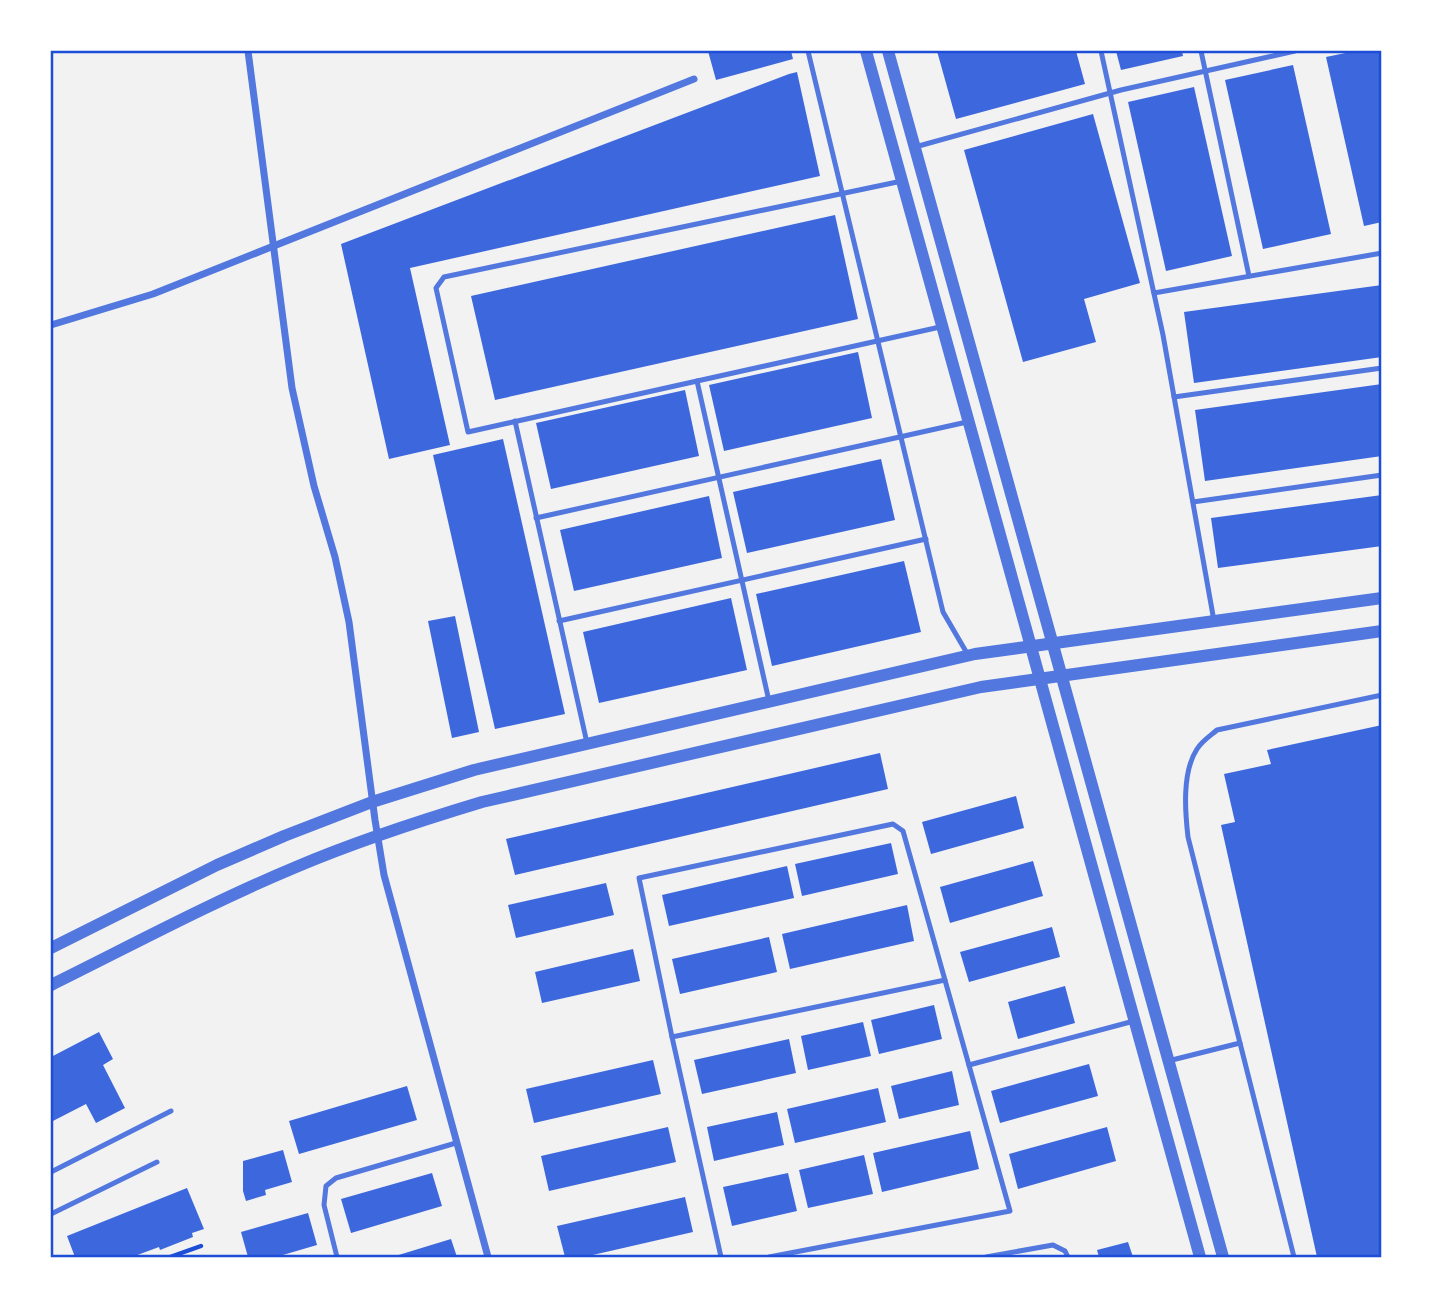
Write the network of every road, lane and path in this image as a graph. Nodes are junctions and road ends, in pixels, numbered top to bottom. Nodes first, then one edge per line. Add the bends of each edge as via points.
1 (248, 51) edge
2 (808, 51) edge
3 (866, 51) edge
4 (888, 51) edge
5 (1101, 51) edge
6 (1201, 51) edge
7 (1295, 51) edge
8 (1206, 71) junction
9 (694, 79) dead end
10 (1110, 93) junction
11 (915, 147) junction
12 (902, 181) junction
13 (843, 193) junction
14 (273, 246) junction
15 (1382, 253) edge
16 (1249, 276) junction
17 (1154, 293) junction
18 (51, 325) edge
19 (942, 326) junction
20 (878, 341) junction
21 (1382, 368) edge
22 (697, 381) junction
23 (1174, 397) junction
24 (515, 421) junction
25 (969, 421) junction
26 (901, 436) junction
27 (1382, 475) edge
28 (719, 477) junction
29 (1193, 502) junction
30 (536, 518) junction
31 (926, 539) junction
32 (742, 580) junction
33 (1382, 597) edge
34 (559, 621) junction
35 (1214, 621) junction
36 (1382, 633) edge
37 (1053, 644) junction
38 (1031, 646) junction
39 (969, 656) junction
40 (1061, 676) junction
41 (1040, 678) junction
42 (1382, 695) edge
43 (769, 701) junction
44 (587, 743) junction
45 (372, 802) junction
46 (377, 835) junction
47 (51, 948) edge
48 (945, 980) junction
49 (51, 985) edge
50 (1134, 1021) junction
51 (671, 1037) junction
52 (1240, 1043) junction
53 (1168, 1061) junction
54 (969, 1065) junction
55 (171, 1111) dead end
56 (456, 1143) junction
57 (157, 1161) dead end
58 (51, 1172) edge
59 (51, 1214) edge
60 (201, 1246) dead end
61 (170, 1257) edge
62 (337, 1257) edge
63 (488, 1257) edge
64 (721, 1257) edge
65 (769, 1257) edge
66 (986, 1257) edge
67 (1068, 1257) edge
68 (1200, 1257) edge
69 (1223, 1257) edge
70 (1294, 1257) edge

1 - 14 street
2 - 13 lane
3 - 12 street
4 - 11 street
5 - 10 lane
6 - 8 lane
7 - 8 lane
8 - 10 lane
8 - 16 lane
9 - 14 street
10 - 11 lane
10 - 17 lane
11 - 37 street
12 - 13 lane
12 - 19 street
13 - 20 lane
13 - 24 lane via 444,277 436,288 468,432
14 - 18 street via 153,294
14 - 45 street via 295,401 349,622
15 - 16 lane
16 - 17 lane
17 - 23 lane
19 - 20 lane
19 - 25 street
20 - 22 lane
20 - 26 lane
21 - 23 lane
22 - 24 lane
22 - 28 lane
23 - 29 lane
24 - 30 lane
25 - 26 lane
25 - 38 street
26 - 28 lane
26 - 31 lane
27 - 29 lane
28 - 30 lane
28 - 32 lane
29 - 35 lane
30 - 34 lane
31 - 32 lane
31 - 39 lane via 943,612
32 - 34 lane
32 - 43 lane
33 - 35 street
34 - 44 lane
35 - 37 street
36 - 40 street
37 - 38 street
37 - 40 street
38 - 39 street
38 - 41 street
39 - 43 street
40 - 41 street
40 - 53 street
41 - 46 street via 981,687 482,802
41 - 50 street
42 - 52 lane via 1217,730 1192,759 1185,810 1188,836
43 - 44 street
44 - 45 street via 474,770
45 - 46 street
45 - 47 street via 217,865
46 - 49 street via 231,895
46 - 56 street via 400,939
48 - 51 lane
48 - 51 lane via 903,831 893,824 639,878
48 - 54 lane
50 - 54 lane
50 - 68 street
51 - 64 lane
52 - 53 lane
52 - 70 lane
53 - 69 street
54 - 65 lane via 1010,1211
55 - 58 lane
56 - 62 lane via 336,1178 326,1186 324,1205
56 - 63 street
57 - 59 lane
60 - 61 path
66 - 67 lane via 1053,1245

